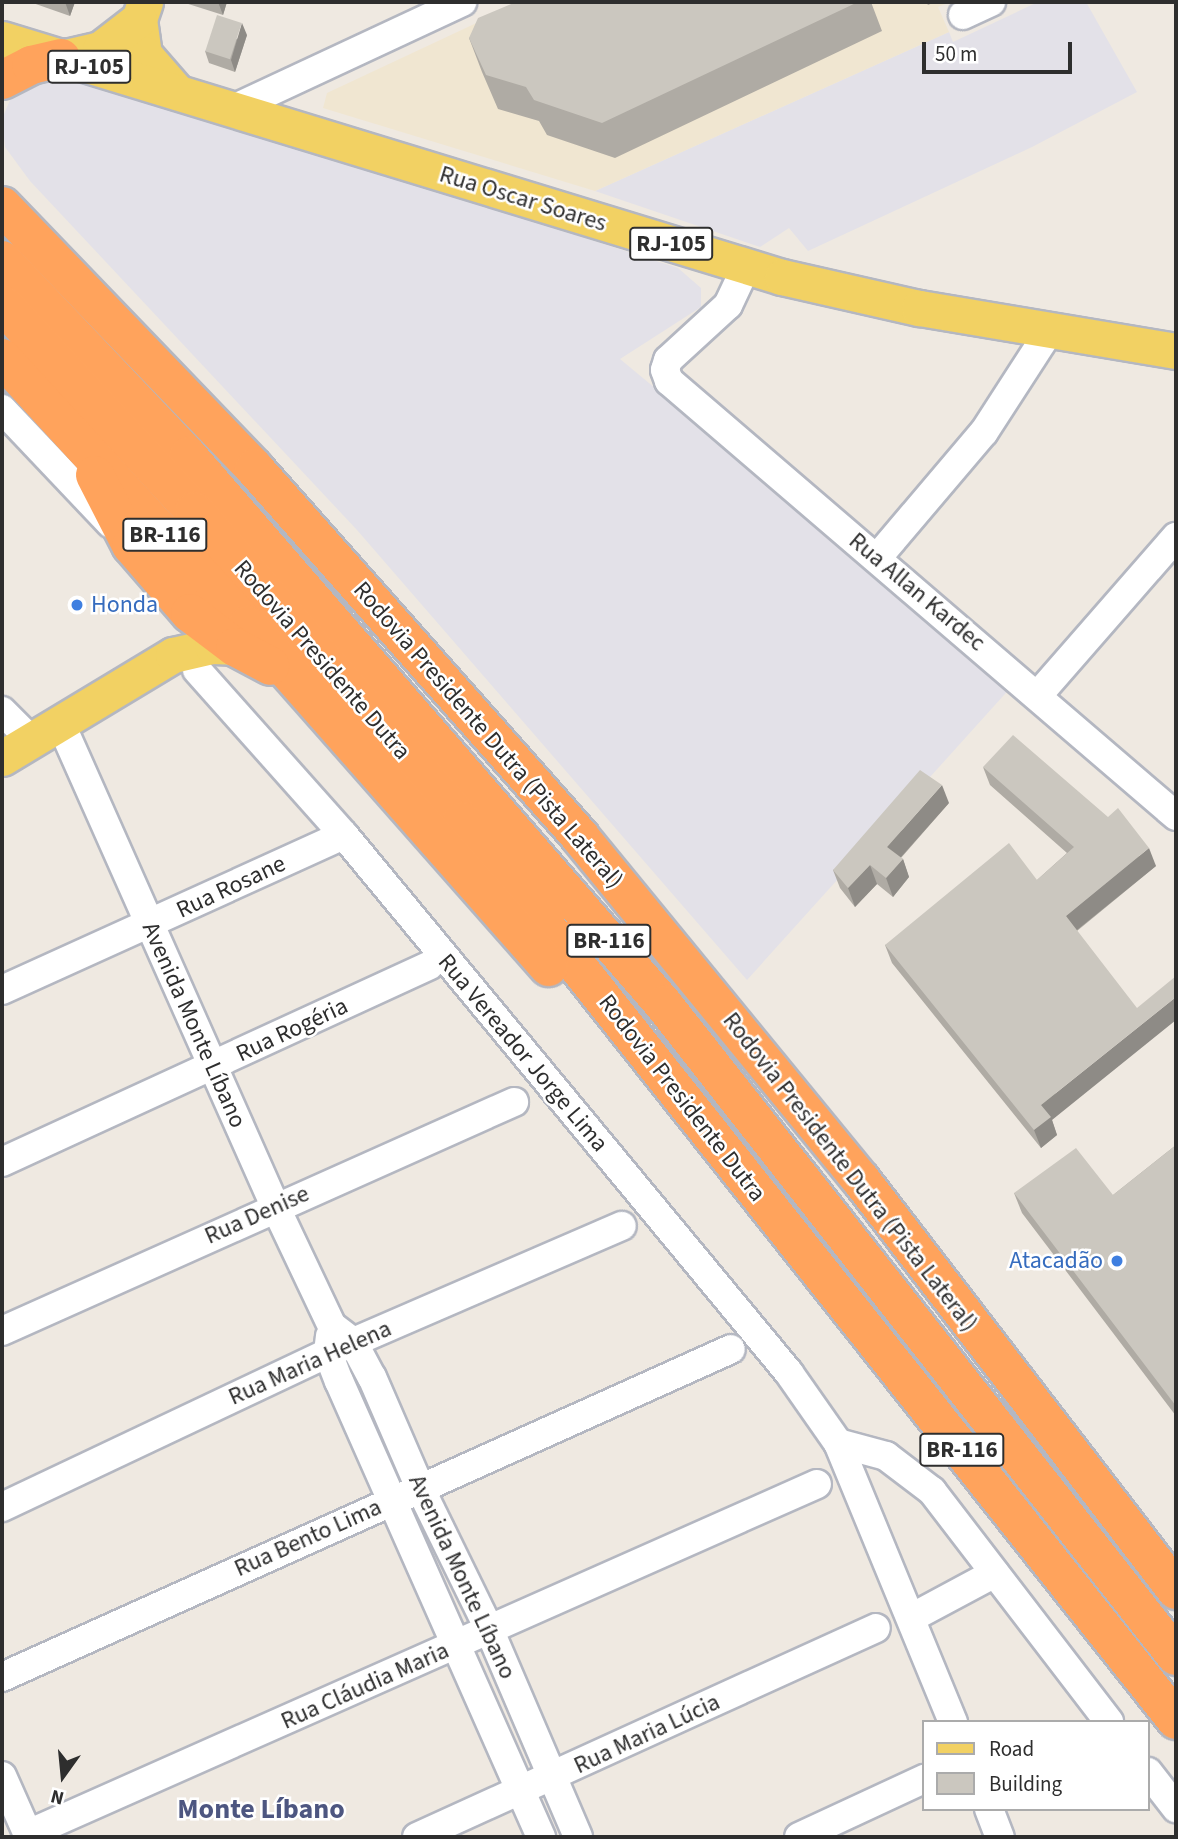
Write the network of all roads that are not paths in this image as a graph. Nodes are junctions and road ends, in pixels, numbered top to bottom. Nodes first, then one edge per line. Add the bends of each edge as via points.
1 (462, 2) edge
2 (990, 2) edge
3 (142, 10) edge
4 (963, 15) dead end
5 (2, 39) edge
6 (61, 58) junction
7 (2, 80) edge
8 (178, 92) junction
9 (233, 109) junction
10 (6, 207) edge
11 (2, 260) edge
12 (746, 267) junction
13 (2, 304) edge
14 (1051, 330) junction
15 (1176, 351) edge
16 (2, 358) edge
17 (2, 409) edge
18 (83, 444) junction
19 (1176, 537) edge
20 (131, 545) junction
21 (877, 558) junction
22 (190, 612) junction
23 (235, 648) junction
24 (185, 662) junction
25 (301, 688) junction
26 (1038, 695) junction
27 (2, 711) edge
28 (61, 722) junction
29 (16, 749) edge
30 (1176, 816) edge
31 (344, 835) junction
32 (149, 925) junction
33 (429, 966) dead end
34 (2, 989) edge
35 (213, 1065) junction
36 (514, 1102) dead end
37 (2, 1162) edge
38 (748, 1180) junction
39 (275, 1206) junction
40 (622, 1226) dead end
41 (2, 1331) edge
42 (338, 1340) junction
43 (731, 1349) dead end
44 (838, 1444) junction
45 (817, 1484) dead end
46 (419, 1488) junction
47 (393, 1500) junction
48 (2, 1507) edge
49 (995, 1573) junction
50 (1176, 1590) edge
51 (911, 1618) junction
52 (876, 1628) dead end
53 (489, 1629) junction
54 (457, 1644) junction
55 (1176, 1656) edge
56 (2, 1677) edge
57 (952, 1720) edge
58 (1107, 1720) edge
59 (1176, 1720) edge
60 (1150, 1775) edge
61 (2, 1776) edge
62 (553, 1779) junction
63 (922, 1780) edge
64 (521, 1791) junction
65 (1176, 1808) edge
66 (990, 1811) edge
67 (29, 1836) edge
68 (417, 1837) edge
69 (541, 1837) edge
70 (578, 1837) edge
71 (799, 1837) edge
72 (1000, 1837) edge

1 - 9 street
2 - 4 street
3 - 6 main road via 100,49
3 - 8 main road, RJ-105 via 148,62
5 - 6 main road, Rua Oscar Soares / RJ-105
6 - 7 highway via 30,65
6 - 8 main road, Rua Oscar Soares / RJ-105
8 - 9 main road, Rua Oscar Soares / RJ-105
9 - 12 main road, Rua Oscar Soares / RJ-105
10 - 50 highway, Rodovia Presidente Dutra (Pista Lateral) / BR-116 via 254,468 580,837 861,1180
11 - 55 highway, Rodovia Presidente Dutra / BR-116 via 270,548 664,1004
12 - 14 main road, Rua Oscar Soares / RJ-105 via 919,308
12 - 21 street, Rua Allan Kardec via 728,305 666,364 669,381
13 - 38 highway, Rodovia Presidente Dutra / BR-116 via 194,511 462,821
14 - 15 main road, Rua Oscar Soares / RJ-105
14 - 21 street via 984,432
16 - 18 highway, BR-116
17 - 20 street
18 - 20 highway via 106,501
18 - 25 highway, BR-116
19 - 26 street
20 - 22 highway
21 - 26 street, Rua Allan Kardec
22 - 23 highway
22 - 24 main road
23 - 24 main road via 212,646
23 - 25 highway
24 - 28 main road
24 - 31 street, Rua Vereador Jorge Lima
25 - 38 highway, BR-116 via 468,879
26 - 30 street, Rua Allan Kardec
27 - 29 street
28 - 29 main road
28 - 32 street, Avenida Monte Líbano
31 - 32 street, Rua Rosane
31 - 44 street, Rua Vereador Jorge Lima via 781,1363
32 - 34 street, Rua Rosane
32 - 35 street, Avenida Monte Líbano
33 - 35 street, Rua Rogéria
35 - 37 street, Rua Rogéria
35 - 39 street, Avenida Monte Líbano
36 - 39 street, Rua Denise
38 - 59 highway, Rodovia Presidente Dutra / BR-116
39 - 41 street, Rua Denise
39 - 42 street, Avenida Monte Líbano
40 - 42 street, Rua Maria Helena
42 - 46 street, Avenida Monte Líbano
42 - 47 street, Avenida Monte Líbano
42 - 48 street, Rua Maria Helena
43 - 46 street, Rua Bento Lima
44 - 49 street via 878,1452 906,1469 937,1497
44 - 51 street, Rua Vereador Jorge Lima
45 - 53 street, Rua Cláudia Maria
46 - 47 street, Rua Bento Lima
46 - 53 street, Avenida Monte Líbano
47 - 54 street, Avenida Monte Líbano
47 - 56 street, Rua Bento Lima
49 - 51 street
49 - 58 street
51 - 57 street, Rua Vereador Jorge Lima
52 - 62 street, Rua Maria Lúcia
53 - 54 street, Rua Cláudia Maria
53 - 62 street, Avenida Monte Líbano
54 - 64 street, Avenida Monte Líbano
54 - 67 street, Rua Cláudia Maria
60 - 65 street
61 - 67 street
62 - 64 street, Rua Maria Lúcia
62 - 70 street, Avenida Monte Líbano
63 - 71 street
64 - 68 street, Rua Maria Lúcia
64 - 69 street, Avenida Monte Líbano
66 - 72 street

